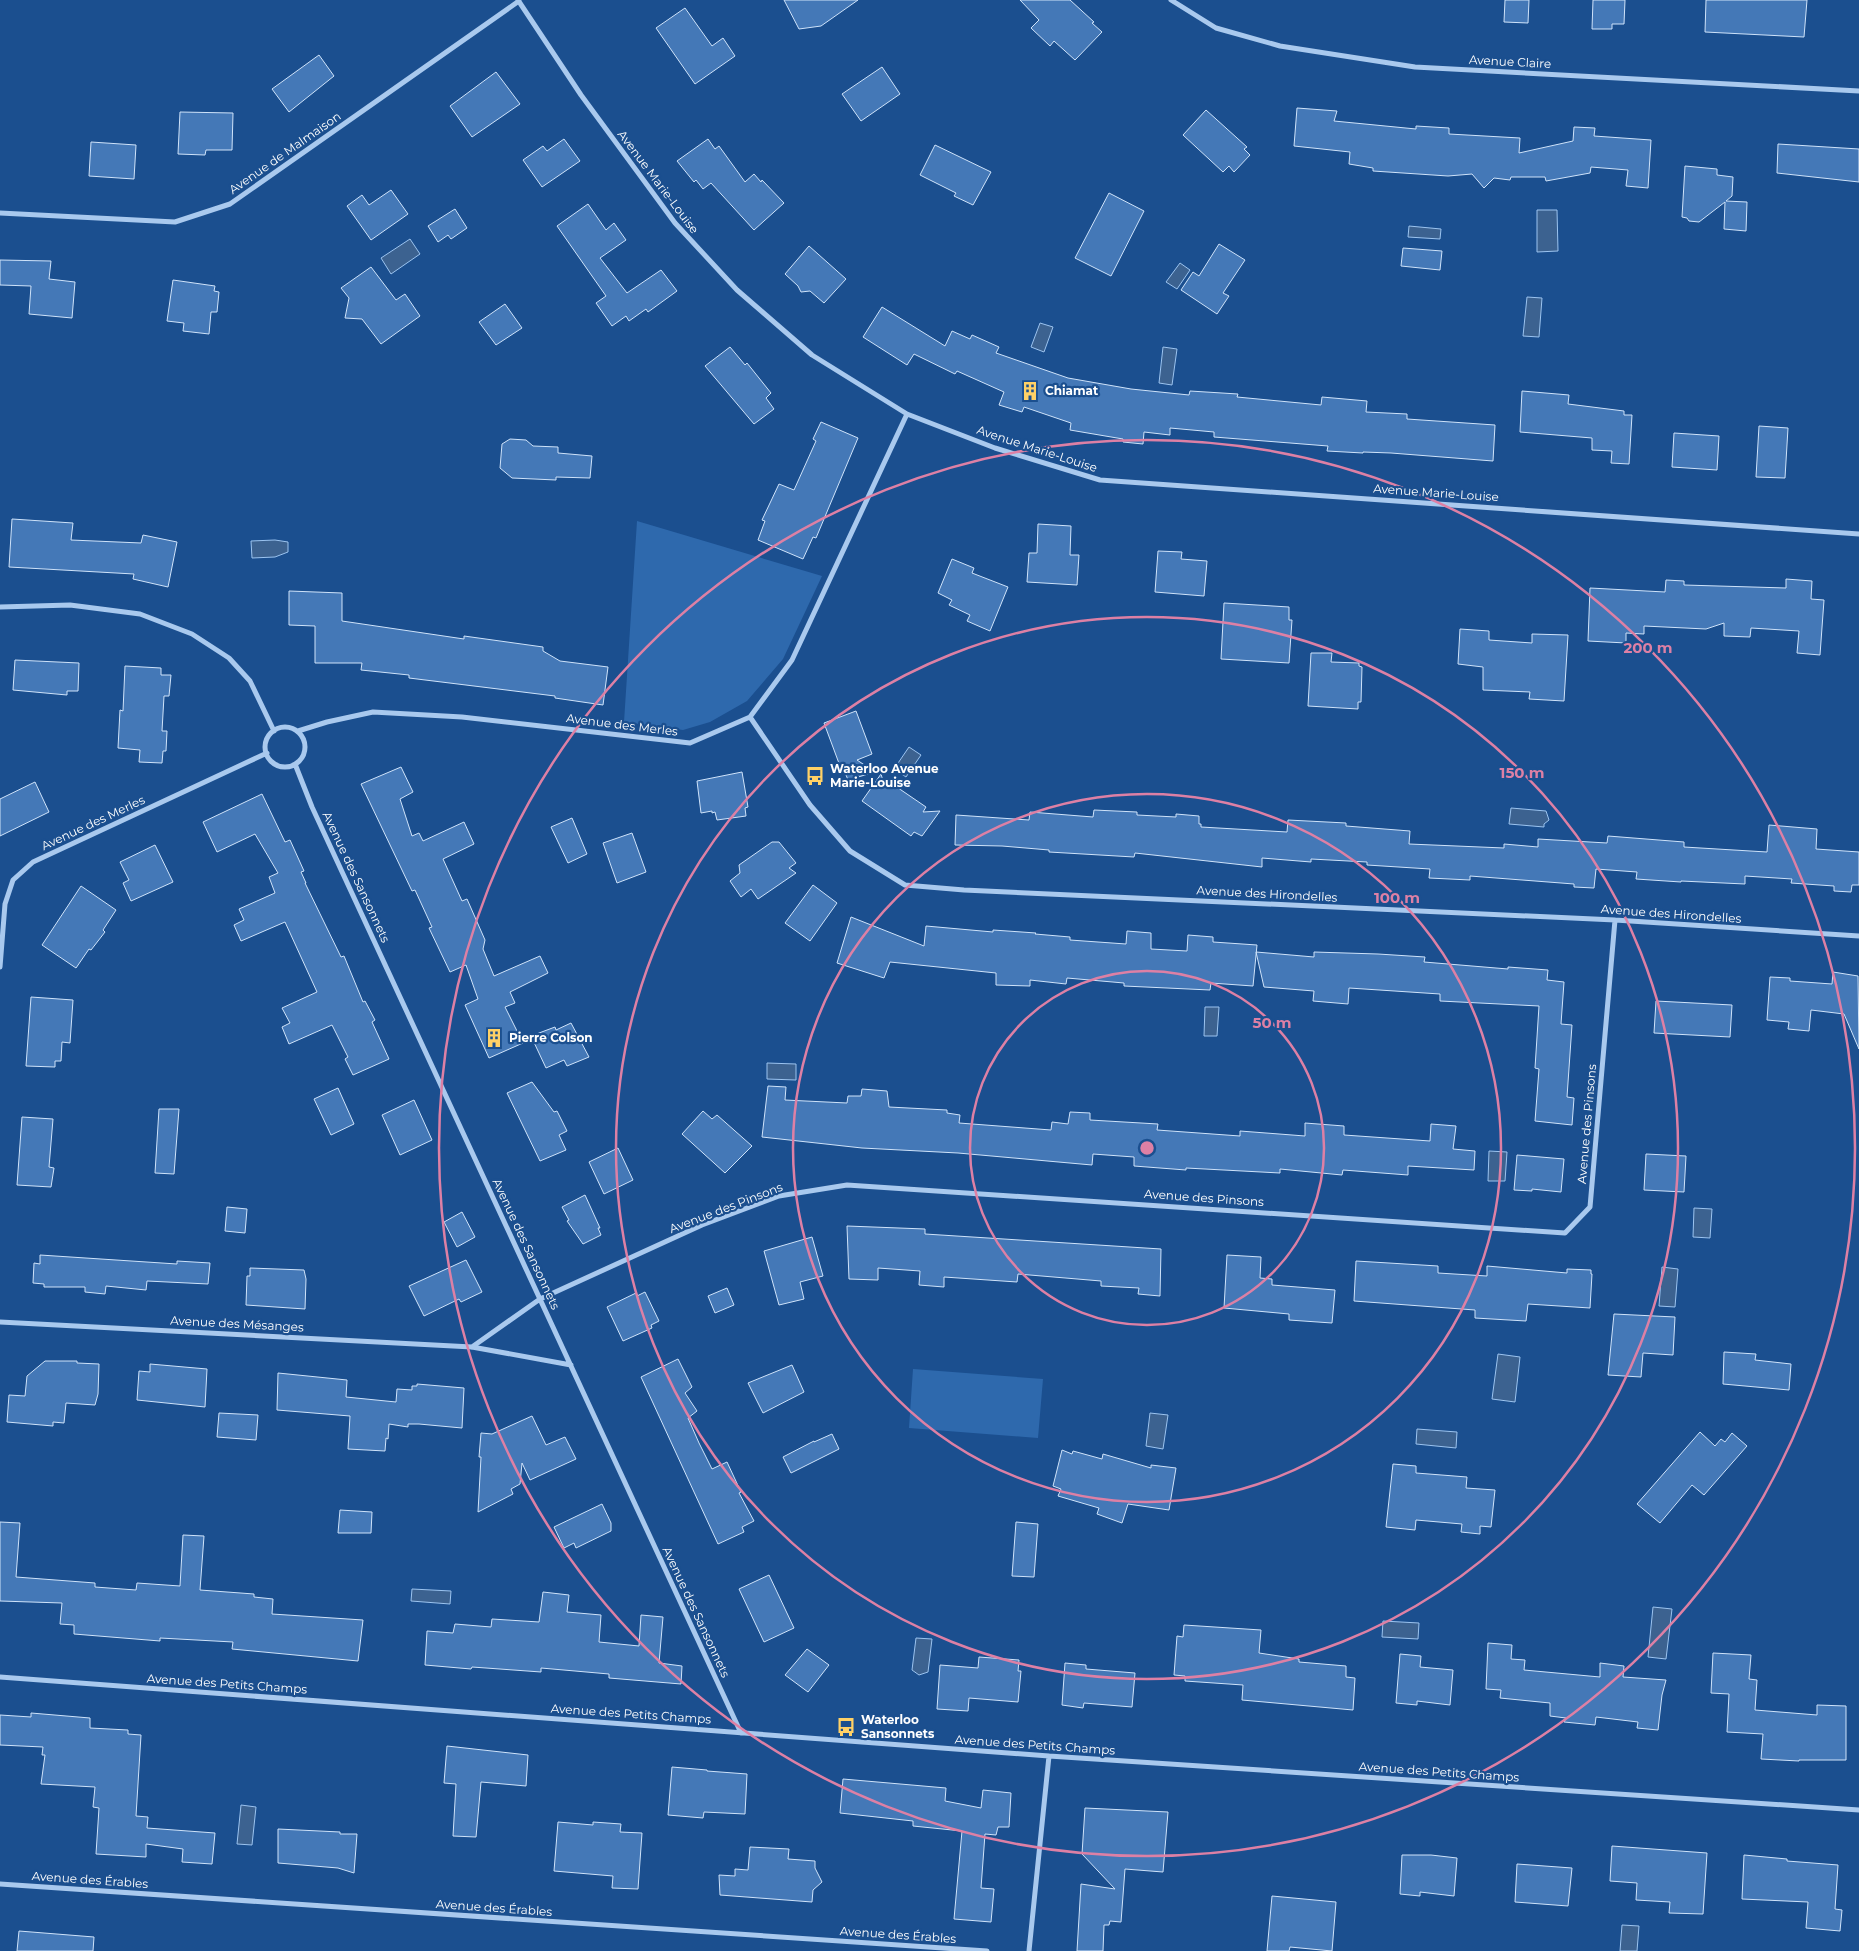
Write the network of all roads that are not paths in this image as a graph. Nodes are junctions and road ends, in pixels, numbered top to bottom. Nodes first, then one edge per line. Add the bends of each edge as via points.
1 (518, 0) edge
2 (1171, 0) edge
3 (1859, 91) edge
4 (0, 213) edge
5 (907, 414) junction
6 (1859, 534) edge
7 (0, 607) edge
8 (750, 717) junction
9 (274, 731) junction
10 (298, 731) junction
11 (267, 753) junction
12 (295, 764) junction
13 (1616, 920) junction
14 (1859, 936) edge
15 (0, 967) edge
16 (540, 1299) junction
17 (0, 1322) edge
18 (472, 1347) junction
19 (571, 1365) junction
20 (0, 1677) edge
21 (741, 1732) junction
22 (1048, 1756) junction
23 (1859, 1810) edge
24 (0, 1884) edge
25 (987, 1951) edge
26 (1030, 1951) edge

1 - 4 street, Avenue de Malmaison via 230,204 175,222
1 - 5 street, Avenue Marie-Louise via 581,95 675,223 730,283 812,355
2 - 3 street, Avenue Claire via 1216,28 1280,46 1416,67
5 - 6 street, Avenue Marie-Louise via 995,448 1100,480
5 - 8 street via 792,660
7 - 9 street via 70,605 140,614 192,634 229,658 250,682
8 - 10 street, Avenue des Merles via 690,743 462,717 373,712
8 - 13 street, Avenue des Hirondelles via 810,805 850,851 905,885
9 - 10 street via 286,727
9 - 11 street via 266,741
10 - 12 street via 305,748
11 - 12 street via 275,764
11 - 15 street, Avenue des Merles via 33,862 13,880 5,904
12 - 16 street, Avenue des Sansonnets
13 - 14 street, Avenue des Hirondelles
13 - 16 street, Avenue des Pinsons via 1590,1207 1565,1233 847,1184 779,1196 702,1225
16 - 18 street
16 - 19 street, Avenue des Sansonnets
17 - 18 street, Avenue des Mésanges
18 - 19 street, Avenue des Mésanges
19 - 21 street, Avenue des Sansonnets
20 - 21 street, Avenue des Petits Champs
21 - 22 street, Avenue des Petits Champs
22 - 23 street, Avenue des Petits Champs
22 - 26 street
24 - 25 street, Avenue des Érables

